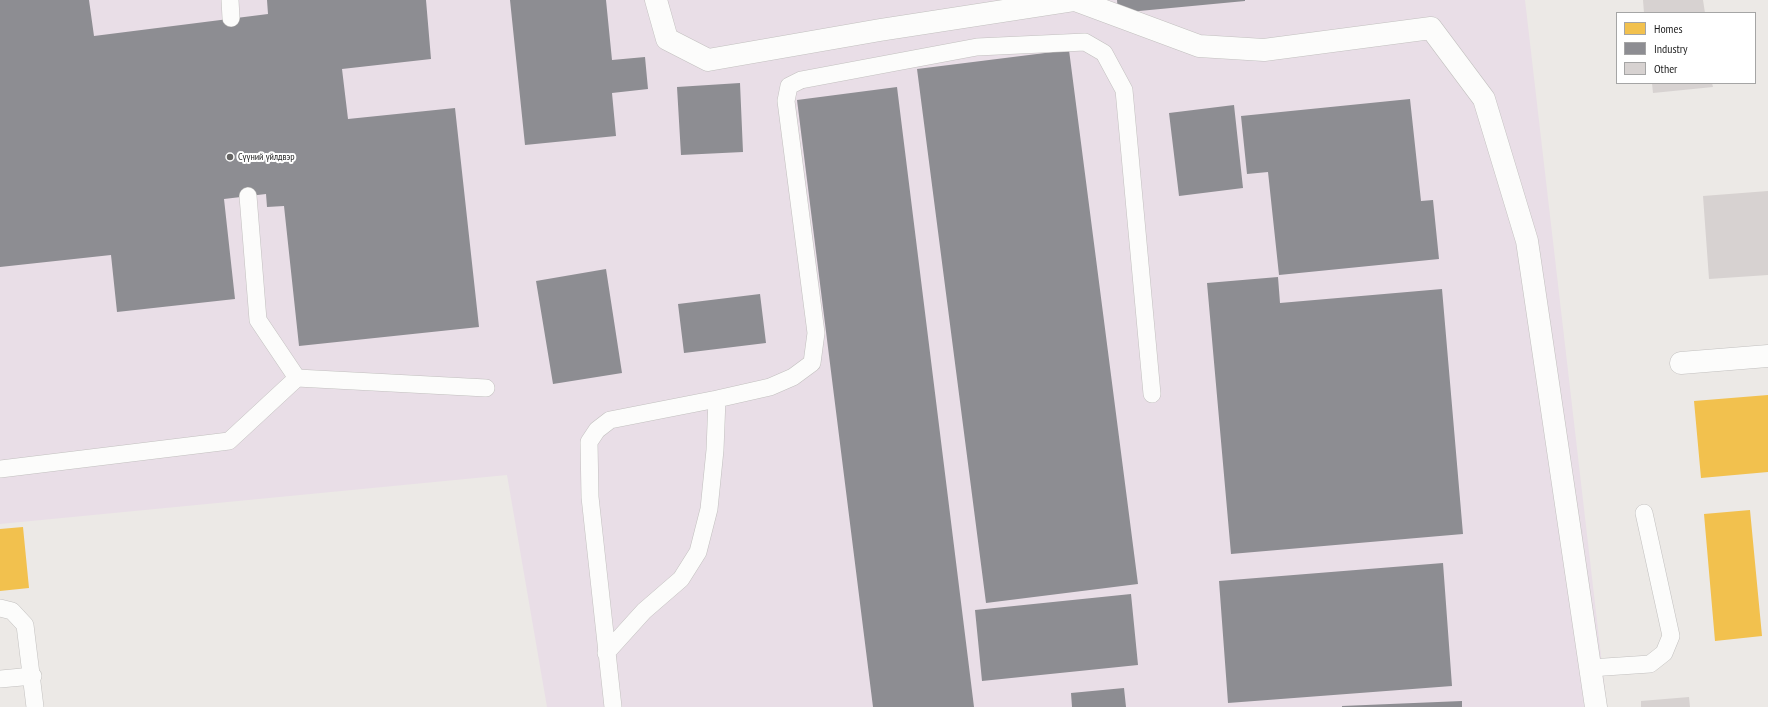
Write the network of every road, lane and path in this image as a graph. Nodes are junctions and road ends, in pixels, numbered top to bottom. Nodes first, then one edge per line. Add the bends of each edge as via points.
1 (230, 0) edge
2 (656, 0) edge
3 (232, 18) dead end
4 (248, 196) dead end
5 (1768, 356) edge
6 (1681, 363) dead end
7 (297, 378) junction
8 (486, 388) dead end
9 (1152, 394) dead end
10 (717, 400) junction
11 (0, 469) edge
12 (1644, 513) dead end
13 (0, 608) edge
14 (606, 653) junction
15 (1590, 668) junction
16 (33, 676) junction
17 (0, 679) edge
18 (35, 707) edge
19 (613, 707) edge
20 (1596, 707) edge

1 - 3 lane
2 - 15 street via 667,40 708,60 1075,0 1199,46 1264,50 1431,28 1484,99 1527,240
4 - 7 lane via 258,320
5 - 6 street
7 - 8 lane
7 - 11 lane via 229,441
9 - 10 lane via 1124,90 1104,53 1085,42 977,47 801,80 789,86 786,101 816,333 812,363 793,377 770,387
10 - 14 lane via 709,509 698,552 682,579 644,611
10 - 14 lane via 610,420 597,430 589,442 590,497
12 - 15 lane via 1671,636 1664,653 1650,664
13 - 16 lane via 12,611 25,625
14 - 19 lane
15 - 20 street
16 - 17 lane
16 - 18 lane

